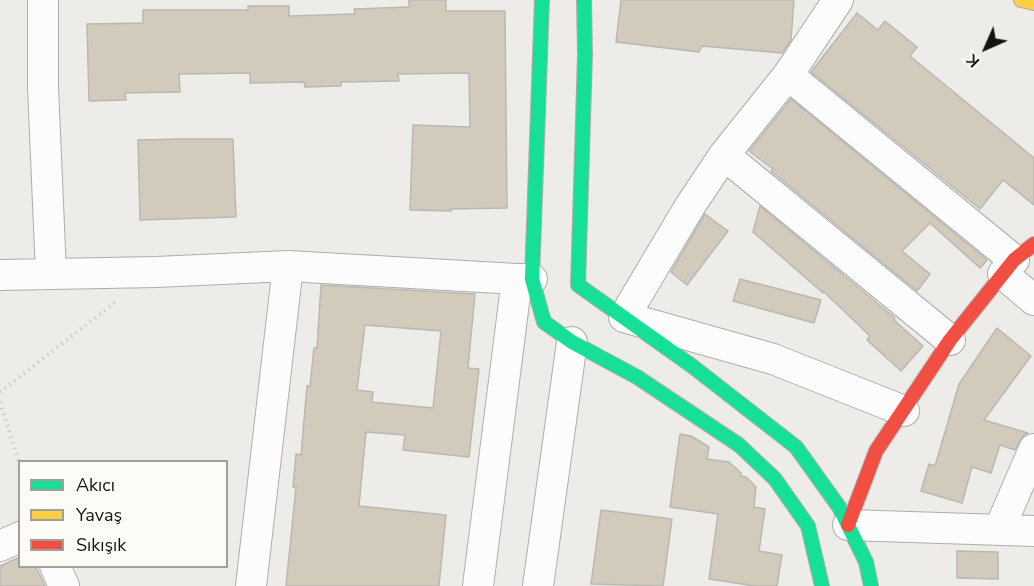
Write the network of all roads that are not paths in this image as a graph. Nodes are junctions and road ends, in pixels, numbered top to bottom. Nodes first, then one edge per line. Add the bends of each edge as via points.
1 (43, 0) edge
2 (542, 0) edge
3 (584, 0) edge
4 (838, 0) edge
5 (1021, 0) edge
6 (1034, 3) edge
7 (788, 75) junction
8 (724, 155) junction
9 (1017, 259) edge
10 (288, 266) junction
11 (51, 273) junction
12 (0, 275) edge
13 (525, 279) junction
14 (1034, 300) edge
15 (624, 317) junction
16 (950, 340) junction
17 (572, 342) junction
18 (904, 411) junction
19 (1034, 449) edge
20 (848, 525) junction
21 (999, 530) junction
22 (1034, 531) edge
23 (18, 538) edge
24 (0, 546) edge
25 (55, 568) edge
26 (64, 586) edge
27 (251, 586) edge
28 (478, 586) edge
29 (538, 586) edge
30 (822, 586) edge
31 (871, 586) edge

1 - 11 street
2 - 13 street
3 - 15 street via 578,285
4 - 7 street
5 - 6 street
7 - 8 street
7 - 9 street
8 - 15 street
8 - 16 street
9 - 14 street
9 - 16 street
10 - 11 street
10 - 13 street
10 - 27 street
11 - 12 street
13 - 17 street via 544,322
13 - 28 street
15 - 18 street via 773,359
15 - 20 street via 796,447
16 - 18 street
17 - 29 street
17 - 30 street via 637,377 739,445 775,479 808,526
18 - 20 street via 876,451
19 - 21 street
20 - 21 street
20 - 31 street via 866,562
21 - 22 street
23 - 24 street
25 - 26 street

